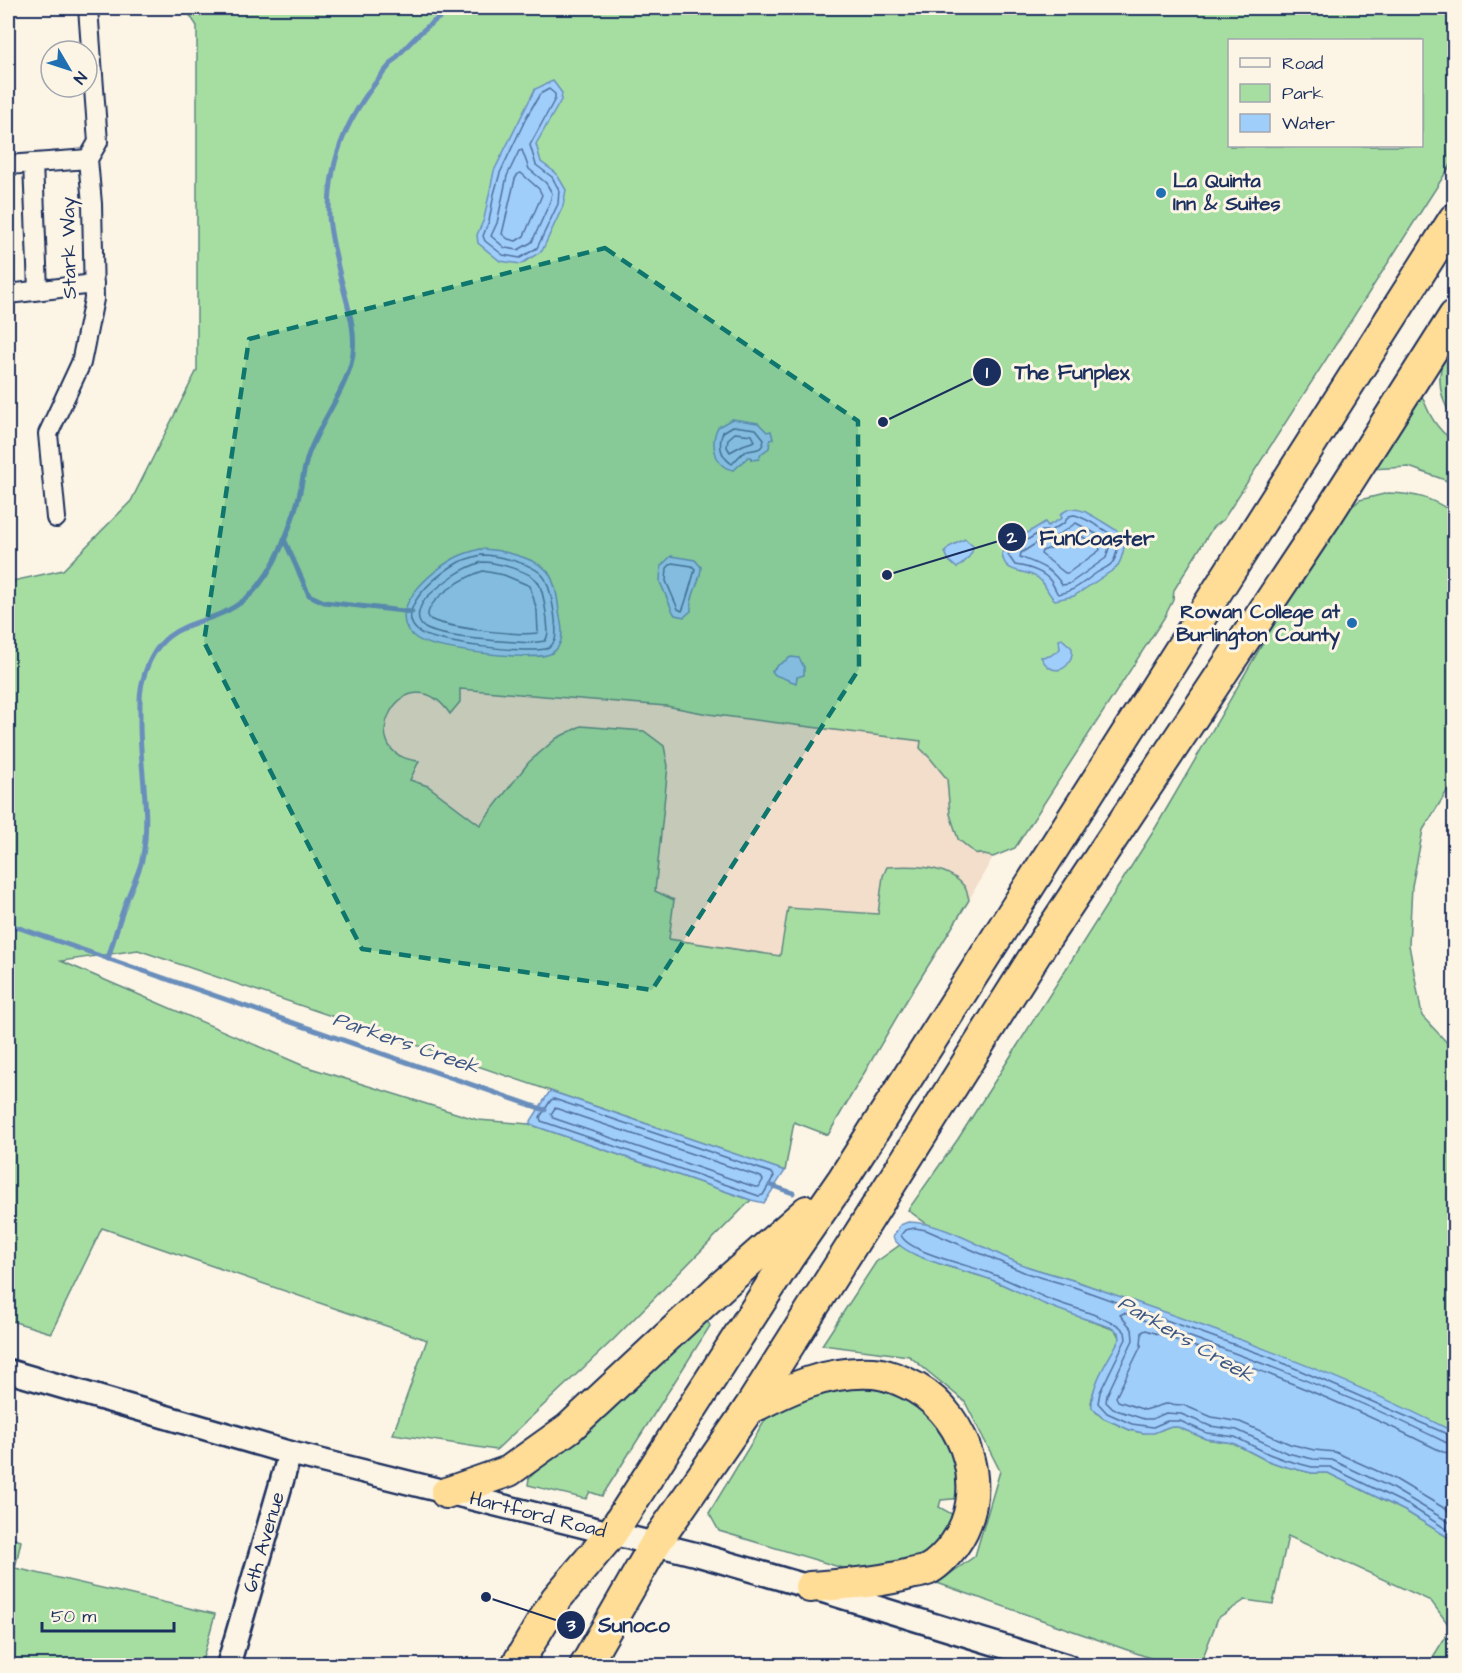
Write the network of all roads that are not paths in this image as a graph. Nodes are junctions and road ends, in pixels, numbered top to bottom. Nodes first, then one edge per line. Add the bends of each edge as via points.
1 (88, 8) edge
2 (88, 159) junction
3 (33, 163) junction
4 (8, 165) edge
5 (1455, 219) edge
6 (94, 284) junction
7 (38, 290) junction
8 (8, 294) edge
9 (1455, 316) edge
10 (56, 518) dead end
11 (843, 1179) junction
12 (8, 1371) edge
13 (748, 1410) junction
14 (290, 1453) junction
15 (446, 1493) junction
16 (612, 1533) junction
17 (655, 1544) junction
18 (810, 1587) junction
19 (228, 1665) edge
20 (516, 1665) edge
21 (585, 1665) edge
22 (1067, 1665) edge

1 - 2 street, Stark Way via 98,142
2 - 3 street
2 - 6 street, Stark Way
3 - 4 street
3 - 7 street
5 - 11 highway
6 - 7 street
6 - 10 street, Stark Way via 81,363 48,434
7 - 8 street
9 - 13 highway via 1044,941
11 - 15 highway via 569,1428 509,1471
11 - 16 highway
12 - 14 street, Hartford Road
13 - 17 highway
13 - 18 highway via 819,1378 876,1373 904,1381 929,1396 950,1417 964,1443 972,1473 972,1504 963,1532 947,1555 928,1570 883,1581
14 - 15 street, Hartford Road
14 - 19 street, 6th Avenue
15 - 16 street, Hartford Road
16 - 17 street, Hartford Road
16 - 20 highway via 556,1599
17 - 18 street, Hartford Road
17 - 21 highway
18 - 22 street, Hartford Road

